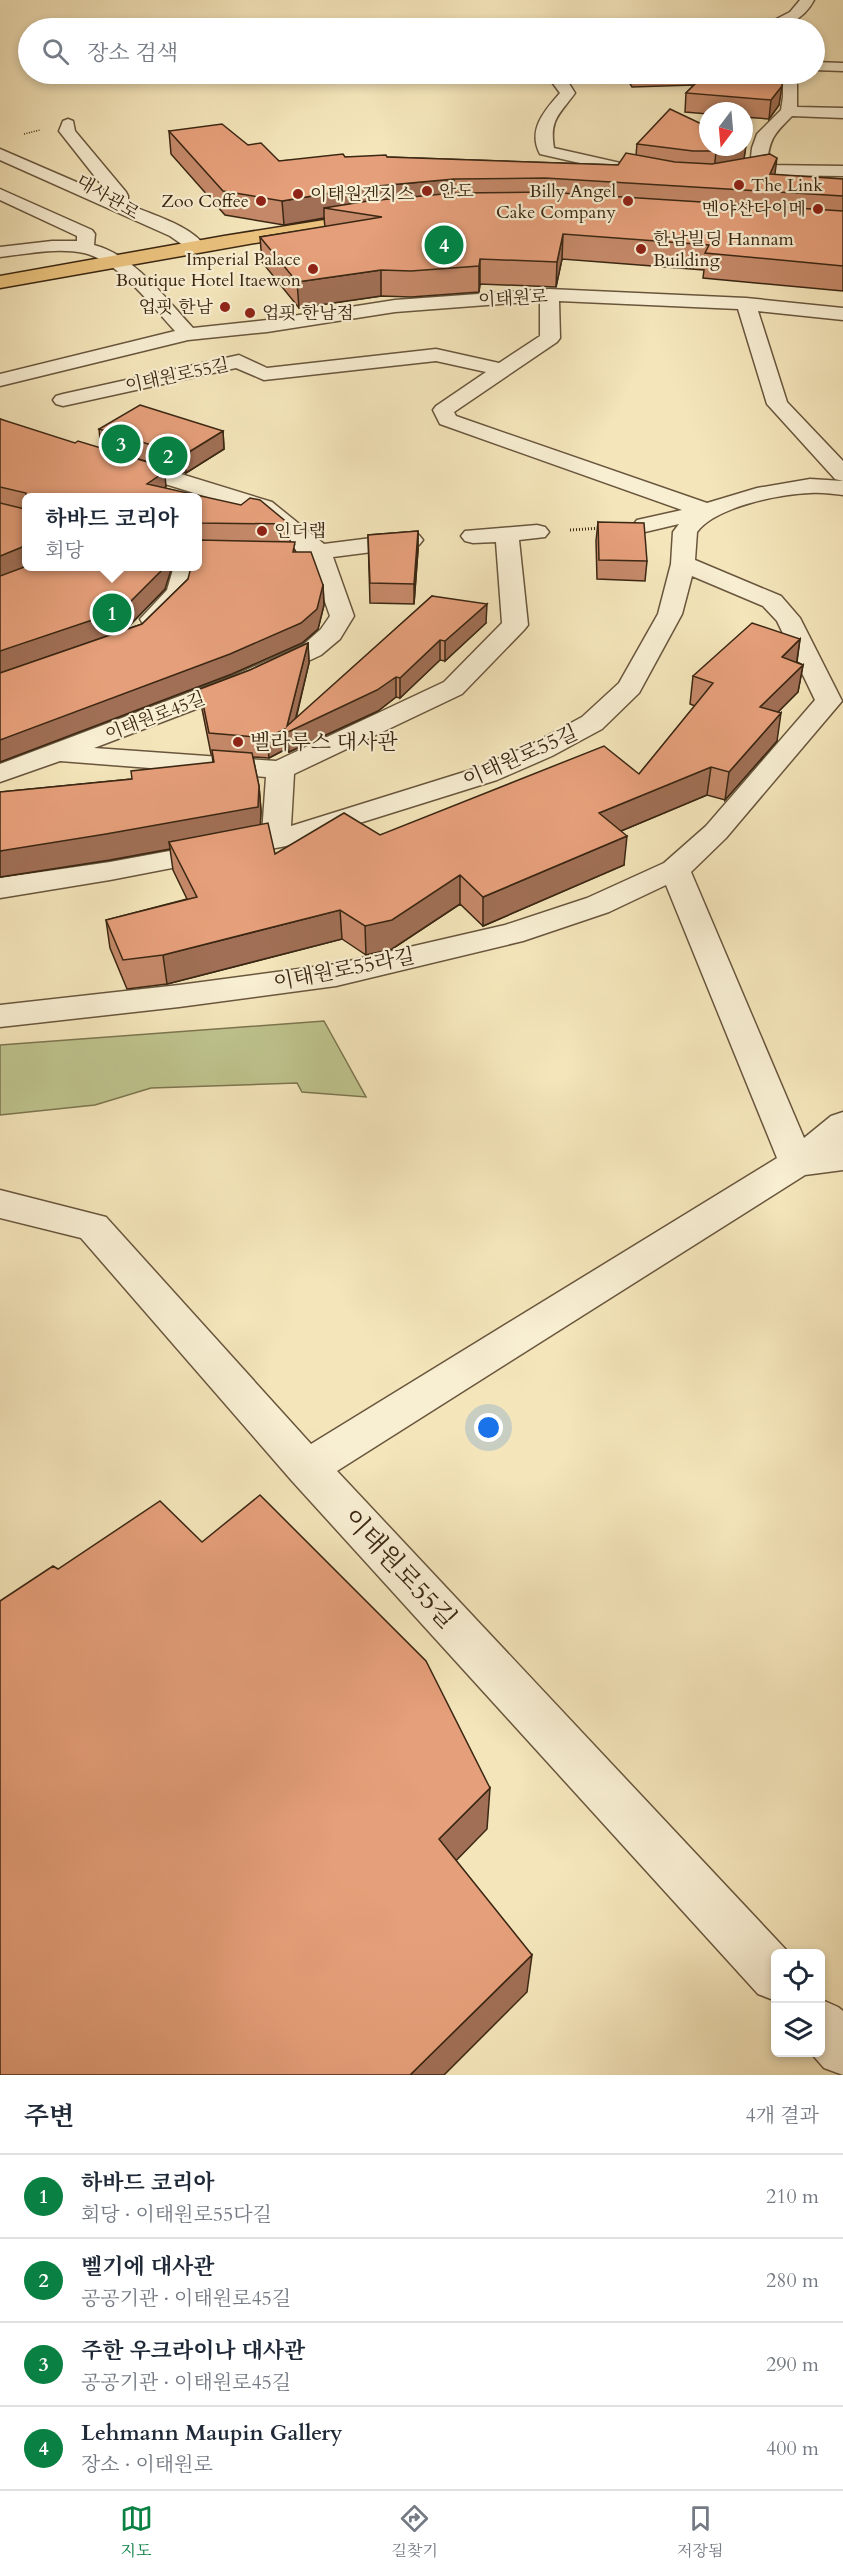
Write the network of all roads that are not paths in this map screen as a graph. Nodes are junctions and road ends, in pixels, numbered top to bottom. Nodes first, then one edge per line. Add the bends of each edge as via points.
1 (807, 0) edge
2 (791, 18) edge
3 (825, 66) edge
4 (843, 67) edge
5 (562, 84) edge
6 (790, 84) edge
7 (788, 111) junction
8 (843, 113) edge
9 (68, 124) road end
10 (0, 154) edge
11 (0, 164) edge
12 (758, 170) junction
13 (843, 171) edge
14 (0, 176) edge
15 (662, 176) edge
16 (720, 178) edge
17 (0, 194) edge
18 (59, 203) dead end
19 (110, 216) junction
20 (390, 216) edge
21 (141, 240) dead end
22 (196, 246) junction
23 (85, 247) junction
24 (0, 252) edge
25 (161, 252) junction
26 (116, 260) junction
27 (0, 282) edge
28 (549, 295) junction
29 (746, 304) junction
30 (842, 313) edge
31 (188, 334) junction
32 (503, 370) junction
33 (0, 380) edge
34 (63, 400) dead end
35 (99, 456) edge
36 (843, 474) edge
37 (843, 488) edge
38 (707, 511) junction
39 (645, 525) edge
40 (537, 532) road end
41 (507, 534) junction
42 (473, 536) dead end
43 (418, 539) edge
44 (275, 552) edge
45 (319, 552) junction
46 (683, 564) junction
47 (185, 571) edge
48 (135, 637) edge
49 (59, 754) junction
50 (280, 770) junction
51 (0, 774) edge
52 (276, 840) junction
53 (675, 870) junction
54 (0, 888) edge
55 (0, 1016) edge
56 (843, 1125) edge
57 (843, 1156) edge
58 (797, 1163) junction
59 (0, 1204) edge
60 (307, 1468) junction
61 (771, 1971) edge
62 (825, 2030) edge
63 (843, 2049) edge

1 - 2 street
3 - 4 street
5 - 15 street via 568,93 545,120 546,151
6 - 7 street
7 - 8 street
7 - 12 street via 765,134
9 - 19 street via 67,131 120,196
10 - 19 street
11 - 19 street, 대사관로
12 - 13 street
12 - 16 street
14 - 18 street
17 - 23 street via 86,234
19 - 22 street via 176,232
20 - 22 main road
21 - 25 street, 대사관로
22 - 25 main road
23 - 24 street
23 - 26 street
25 - 26 main road
26 - 27 main road
26 - 31 street
28 - 29 street, 이태원로
28 - 31 street, 이태원로 via 395,306
28 - 32 street via 550,338
29 - 30 street, 이태원로
29 - 36 street via 777,404
31 - 33 street, 이태원로
32 - 34 street, 이태원로55길 via 436,355 264,374 239,361
32 - 38 street via 443,410 447,420
35 - 45 street via 264,507
37 - 38 street, 이태원로55길 via 810,486 758,495
38 - 39 street
38 - 46 street, 이태원로55길 via 685,532
40 - 41 street
41 - 42 street
41 - 50 street via 515,625 453,688
43 - 45 street
44 - 45 street
45 - 49 street, 이태원로45길 via 342,616 331,634 312,650
46 - 52 street, 이태원로55길 via 670,614 630,687 592,723 487,774
46 - 53 street, 이태원로55라길 via 772,601 788,618 829,701 716,832
47 - 48 street via 179,592
49 - 50 street, 이태원로45길
49 - 51 street, 이태원로45길
50 - 52 street
52 - 54 street, 이태원로55길 via 110,872
53 - 55 street, 이태원로55라길 via 598,904 512,934 336,975
53 - 58 street
56 - 58 street
57 - 58 street
58 - 60 street
59 - 60 street, 이태원로55길 via 93,1227
60 - 61 street, 이태원로55길
62 - 63 street

